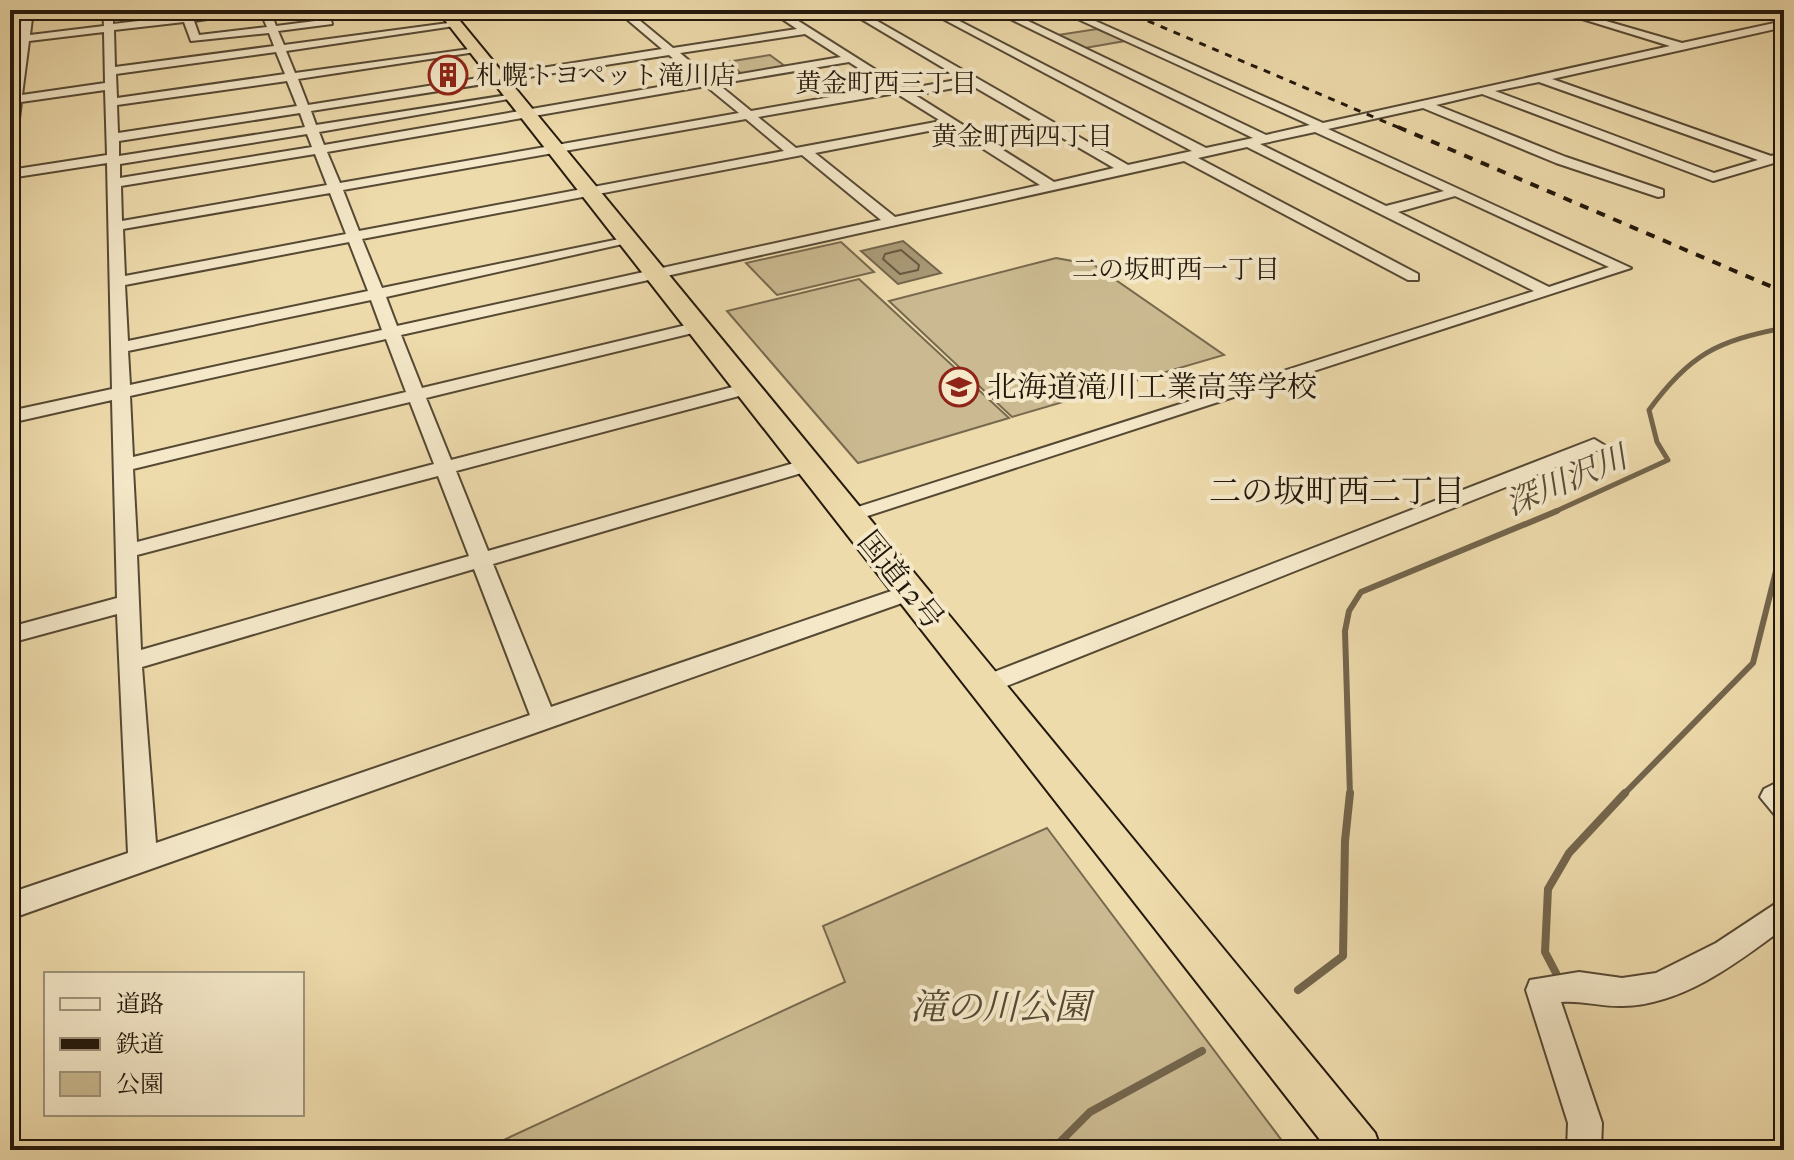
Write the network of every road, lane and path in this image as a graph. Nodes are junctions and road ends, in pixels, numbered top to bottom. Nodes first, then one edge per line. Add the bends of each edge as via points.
1 (28, 10) edge
2 (121, 10) edge
3 (256, 10) edge
4 (265, 10) edge
5 (323, 10) edge
6 (621, 10) edge
7 (774, 10) edge
8 (851, 10) edge
9 (931, 10) edge
10 (997, 10) edge
11 (1558, 10) edge
12 (108, 11) edge
13 (1062, 12) edge
14 (1042, 16) dead end
15 (188, 18) junction
16 (450, 18) edge
17 (1018, 20) junction
18 (1784, 24) edge
19 (108, 28) junction
20 (966, 28) junction
21 (273, 29) junction
22 (806, 31) junction
23 (25, 38) junction
24 (10, 40) edge
25 (1681, 47) junction
26 (280, 48) junction
27 (477, 51) junction
28 (670, 51) junction
29 (851, 59) junction
30 (1172, 59) junction
31 (1118, 68) junction
32 (110, 71) junction
33 (292, 77) junction
34 (1539, 78) junction
35 (1063, 79) junction
36 (973, 81) junction
37 (708, 82) junction
38 (111, 86) junction
39 (901, 91) junction
40 (1483, 91) junction
41 (513, 96) junction
42 (13, 100) edge
43 (111, 102) junction
44 (1424, 104) junction
45 (305, 109) junction
46 (748, 115) junction
47 (950, 123) junction
48 (1320, 127) junction
49 (312, 129) junction
50 (112, 138) junction
51 (1265, 139) junction
52 (10, 143) edge
53 (1249, 143) junction
54 (319, 149) junction
55 (556, 149) junction
56 (799, 152) junction
57 (1205, 153) junction
58 (1187, 157) junction
59 (1777, 158) edge
60 (114, 160) junction
61 (1126, 170) junction
62 (10, 174) edge
63 (114, 183) junction
64 (1051, 186) junction
65 (334, 188) junction
66 (590, 191) junction
67 (1456, 192) junction
68 (1658, 193) dead end
69 (1384, 211) junction
70 (893, 222) junction
71 (117, 226) junction
72 (354, 237) junction
73 (629, 241) junction
74 (656, 274) junction
75 (1413, 277) dead end
76 (117, 282) junction
77 (1548, 292) junction
78 (377, 293) junction
79 (699, 327) junction
80 (393, 333) junction
81 (119, 348) junction
82 (748, 388) junction
83 (122, 392) junction
84 (415, 396) junction
85 (10, 417) edge
86 (1594, 445) dead end
87 (125, 465) junction
88 (808, 465) junction
89 (445, 468) junction
90 (849, 516) junction
91 (128, 551) junction
92 (479, 560) junction
93 (911, 592) junction
94 (128, 603) junction
95 (10, 635) edge
96 (130, 662) junction
97 (985, 685) junction
98 (544, 720) junction
99 (1784, 790) edge
100 (1784, 806) edge
101 (143, 861) junction
102 (10, 906) edge
103 (1784, 911) edge
104 (1358, 1150) edge
105 (1584, 1150) edge

1 - 23 street
2 - 12 street
3 - 15 street
4 - 21 street
5 - 21 street via 329,22
6 - 28 street
7 - 22 street
8 - 36 street
9 - 20 street
10 - 17 street
11 - 25 street
12 - 19 street
13 - 30 street
14 - 17 street
15 - 19 street
15 - 21 street via 195,39
16 - 26 street
16 - 27 highway, 国道12号
17 - 20 street
17 - 31 street
18 - 25 street
19 - 23 street
19 - 32 street
20 - 35 street
21 - 26 street
22 - 28 street
22 - 29 street
23 - 24 street
23 - 42 street
25 - 34 street
26 - 32 street
26 - 33 street
27 - 33 street
27 - 41 highway, 国道12号
28 - 37 street
28 - 41 street
29 - 37 street
29 - 39 street
30 - 31 street
30 - 48 street
31 - 35 street
31 - 51 street
32 - 38 street
33 - 43 street
33 - 45 street
34 - 40 street
34 - 59 street
35 - 57 street
36 - 39 street
36 - 61 street
37 - 41 street
37 - 46 street
38 - 42 street
38 - 43 street
39 - 46 street
39 - 47 street
40 - 44 street
40 - 59 street via 1713,177
41 - 45 street
41 - 49 street
41 - 54 street
41 - 55 highway, 国道12号
42 - 52 street
43 - 50 street
44 - 48 street
44 - 68 street
45 - 49 street
45 - 50 street
46 - 55 street
46 - 56 street
47 - 56 street
47 - 64 street
48 - 51 street
48 - 67 street
49 - 54 street
49 - 60 street
50 - 60 street
51 - 53 street
53 - 57 street
53 - 69 street
54 - 63 street
54 - 65 street
55 - 65 street
55 - 66 highway, 国道12号
56 - 66 street
56 - 70 street
57 - 58 street
58 - 61 street
58 - 75 street
60 - 62 street
60 - 63 street
61 - 64 street
63 - 71 street
64 - 70 street
65 - 71 street
65 - 72 street
66 - 72 street
66 - 73 highway, 国道12号
67 - 69 street
67 - 77 street via 1623,268
69 - 77 street
70 - 74 street
71 - 76 street
72 - 76 street
72 - 78 street
73 - 74 highway, 国道12号
73 - 78 street
74 - 79 highway, 国道12号
74 - 80 street
76 - 81 street
77 - 90 street
78 - 80 street
78 - 81 street
79 - 82 highway, 国道12号
79 - 84 street
80 - 83 street
80 - 84 street
81 - 83 street
82 - 88 highway, 国道12号
82 - 89 street
83 - 85 street
83 - 87 street
84 - 87 street
84 - 89 street
86 - 97 street
87 - 91 street
88 - 90 highway, 国道12号
88 - 92 street
89 - 91 street
89 - 92 street
90 - 93 highway, 国道12号
91 - 94 street
92 - 96 street
92 - 98 street
93 - 97 highway, 国道12号
93 - 98 street
94 - 95 street
94 - 96 street
96 - 101 street
97 - 104 highway, 国道12号
98 - 101 street
99 - 100 street via 1773,797
101 - 102 street
103 - 105 street via 1727,953 1659,987 1622,992 1579,986 1541,990 1585,1123

